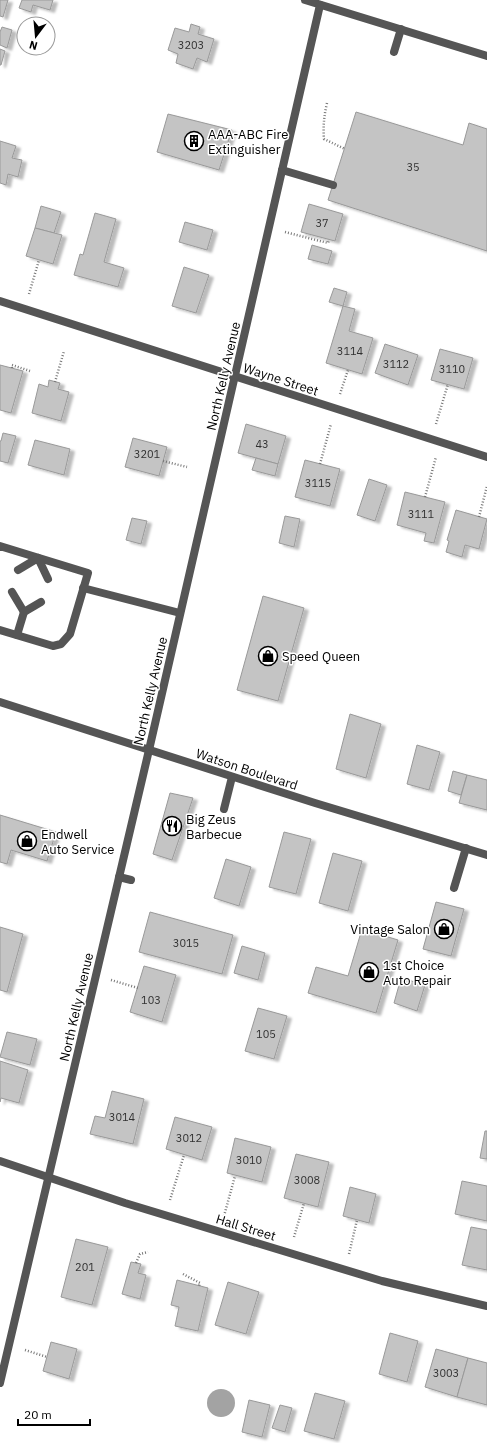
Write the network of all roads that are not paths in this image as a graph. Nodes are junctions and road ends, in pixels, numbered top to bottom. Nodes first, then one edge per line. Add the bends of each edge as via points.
1 (305, 0) edge
2 (320, 5) junction
3 (400, 29) junction
4 (394, 52) dead end
5 (487, 56) edge
6 (282, 170) junction
7 (333, 184) dead end
8 (0, 301) edge
9 (235, 377) junction
10 (487, 457) edge
11 (0, 547) edge
12 (38, 558) junction
13 (18, 570) dead end
14 (48, 579) dead end
15 (83, 588) junction
16 (12, 592) dead end
17 (42, 602) dead end
18 (24, 612) junction
19 (180, 613) junction
20 (0, 630) edge
21 (17, 635) junction
22 (0, 702) edge
23 (149, 750) junction
24 (232, 777) junction
25 (224, 809) dead end
26 (466, 848) junction
27 (487, 854) edge
28 (119, 877) junction
29 (131, 880) dead end
30 (454, 888) dead end
31 (0, 1161) edge
32 (48, 1177) junction
33 (487, 1306) edge
34 (0, 1383) edge

1 - 2 street
2 - 3 street
2 - 6 street, North Kelly Avenue
3 - 4 street
3 - 5 street
6 - 7 street
6 - 9 street, North Kelly Avenue
8 - 9 street, Wayne Street
9 - 10 street, Wayne Street
9 - 19 street, North Kelly Avenue
11 - 12 street
12 - 13 street
12 - 14 street
12 - 15 street via 88,573
15 - 19 street
15 - 21 street via 70,634 61,644 53,646
16 - 18 street
17 - 18 street
18 - 21 street
19 - 23 street, North Kelly Avenue
20 - 21 street
22 - 23 street, Watson Boulevard
23 - 24 street, Watson Boulevard
23 - 28 street, North Kelly Avenue
24 - 25 street
24 - 26 street, Watson Boulevard
26 - 27 street, Watson Boulevard
26 - 30 street
28 - 29 street
28 - 32 street, North Kelly Avenue
31 - 32 street, Hall Street
32 - 33 street, Hall Street via 382,1281
32 - 34 street, North Kelly Avenue

